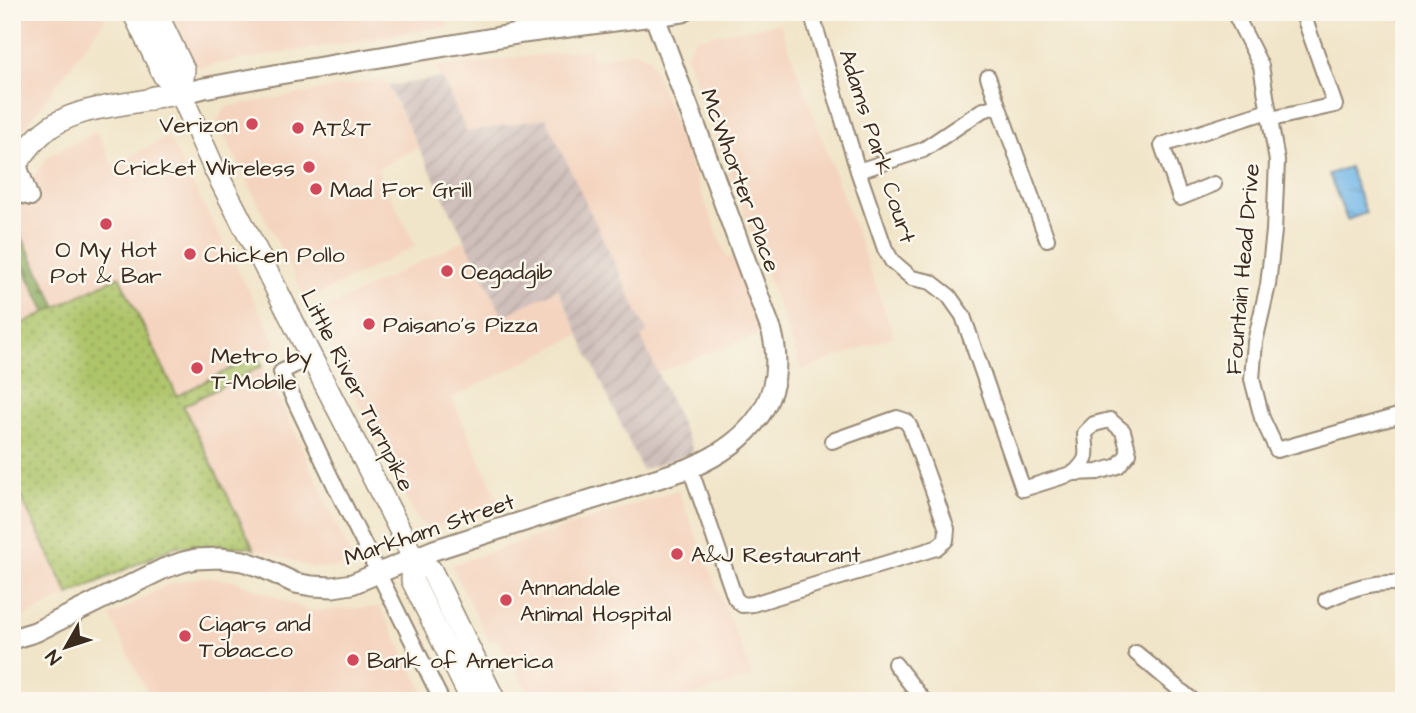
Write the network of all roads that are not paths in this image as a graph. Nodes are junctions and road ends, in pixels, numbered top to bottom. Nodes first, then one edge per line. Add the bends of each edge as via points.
1 (133, 12) edge
2 (156, 12) edge
3 (602, 12) edge
4 (683, 12) edge
5 (811, 12) edge
6 (1234, 12) edge
7 (654, 14) edge
8 (1304, 16) dead end
9 (580, 26) junction
10 (988, 77) dead end
11 (181, 94) junction
12 (998, 105) junction
13 (1269, 115) junction
14 (15, 166) edge
15 (858, 171) junction
16 (1214, 184) dead end
17 (12, 193) edge
18 (1047, 239) dead end
19 (311, 357) junction
20 (776, 362) joint
21 (1404, 417) edge
22 (832, 441) dead end
23 (690, 468) junction
24 (1074, 473) dead end
25 (413, 558) junction
26 (378, 573) junction
27 (1404, 584) edge
28 (1326, 600) dead end
29 (12, 639) edge
30 (1136, 653) dead end
31 (895, 664) dead end
32 (442, 701) edge
33 (472, 701) edge
34 (495, 701) edge
35 (924, 701) edge
36 (1193, 701) edge

1 - 11 main road, Little River Turnpike via 164,76
2 - 11 main road, Little River Turnpike via 184,70
3 - 9 street
4 - 7 street
5 - 15 street, Adams Park Court
6 - 13 street, Fountain Head Drive via 1261,66
7 - 9 street
7 - 20 street, McWhorter Place via 772,332
8 - 13 street via 1335,105
9 - 11 street
10 - 12 street
11 - 14 main road via 68,116 41,133
11 - 19 main road, Little River Turnpike
12 - 15 street via 981,111 923,150
12 - 18 street
13 - 16 street via 1162,145 1180,198
13 - 21 street, Fountain Head Drive via 1277,161 1274,231 1252,379 1262,418 1277,450
14 - 17 street via 31,198
15 - 24 street, Adams Park Court via 892,261 912,278 931,282 949,296 963,316 1023,489
19 - 25 main road, Little River Turnpike
19 - 26 street via 281,372
20 - 23 street, Markham Street via 772,390 756,420 719,454
22 - 23 street via 894,418 906,421 947,529 946,540 936,548 742,605 735,598
23 - 25 street, Markham Street
25 - 26 street, Markham Street
25 - 33 main road, Little River Turnpike via 412,580
25 - 34 main road, Little River Turnpike via 431,570
26 - 29 street, Markham Street via 352,584 313,586 243,561 196,559 163,569
26 - 32 street
27 - 28 street via 1362,585
30 - 36 street
31 - 35 street

